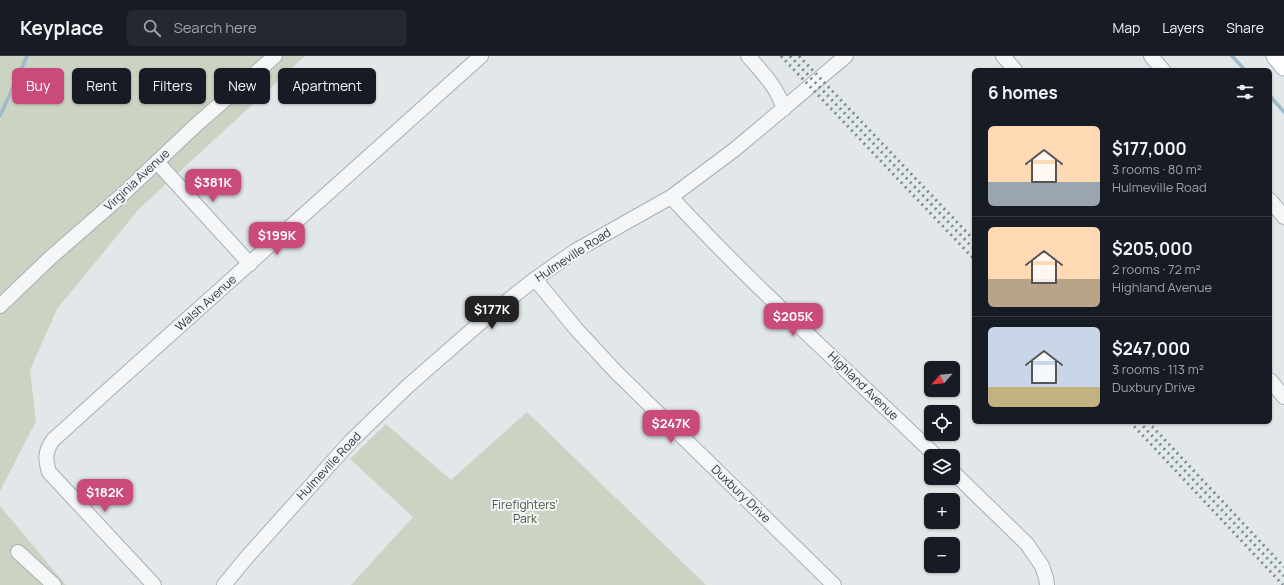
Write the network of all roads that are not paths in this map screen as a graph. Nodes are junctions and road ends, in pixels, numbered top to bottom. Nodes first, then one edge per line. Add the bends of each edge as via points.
1 (275, 56) edge
2 (481, 56) edge
3 (748, 56) edge
4 (846, 56) edge
5 (1003, 56) edge
6 (1151, 56) edge
7 (1275, 56) edge
8 (1284, 67) edge
9 (1013, 68) edge
10 (1161, 68) edge
11 (784, 109) junction
12 (157, 162) junction
13 (671, 197) junction
14 (1272, 202) edge
15 (1284, 217) edge
16 (250, 264) junction
17 (534, 279) junction
18 (0, 306) edge
19 (1272, 382) edge
20 (1284, 397) edge
21 (929, 449) edge
22 (960, 479) edge
23 (18, 552) dead end
24 (54, 585) edge
25 (154, 585) edge
26 (224, 585) edge
27 (834, 585) edge
28 (1047, 585) edge

1 - 12 street, Virginia Avenue
2 - 16 street, Walsh Avenue
3 - 11 street via 778,92
4 - 11 street, Hulmeville Road
5 - 9 street
6 - 10 street
7 - 8 main road
11 - 13 street, Hulmeville Road
12 - 16 street
12 - 18 street, Virginia Avenue
13 - 17 street, Hulmeville Road via 575,251
13 - 21 street, Highland Avenue via 765,292
14 - 15 street
16 - 25 street, Walsh Avenue via 49,445 46,462 49,472
17 - 26 street, Hulmeville Road via 420,375 362,430
17 - 27 street, Duxbury Drive via 616,372
19 - 20 street
22 - 28 street via 1027,544 1042,566
23 - 24 street

